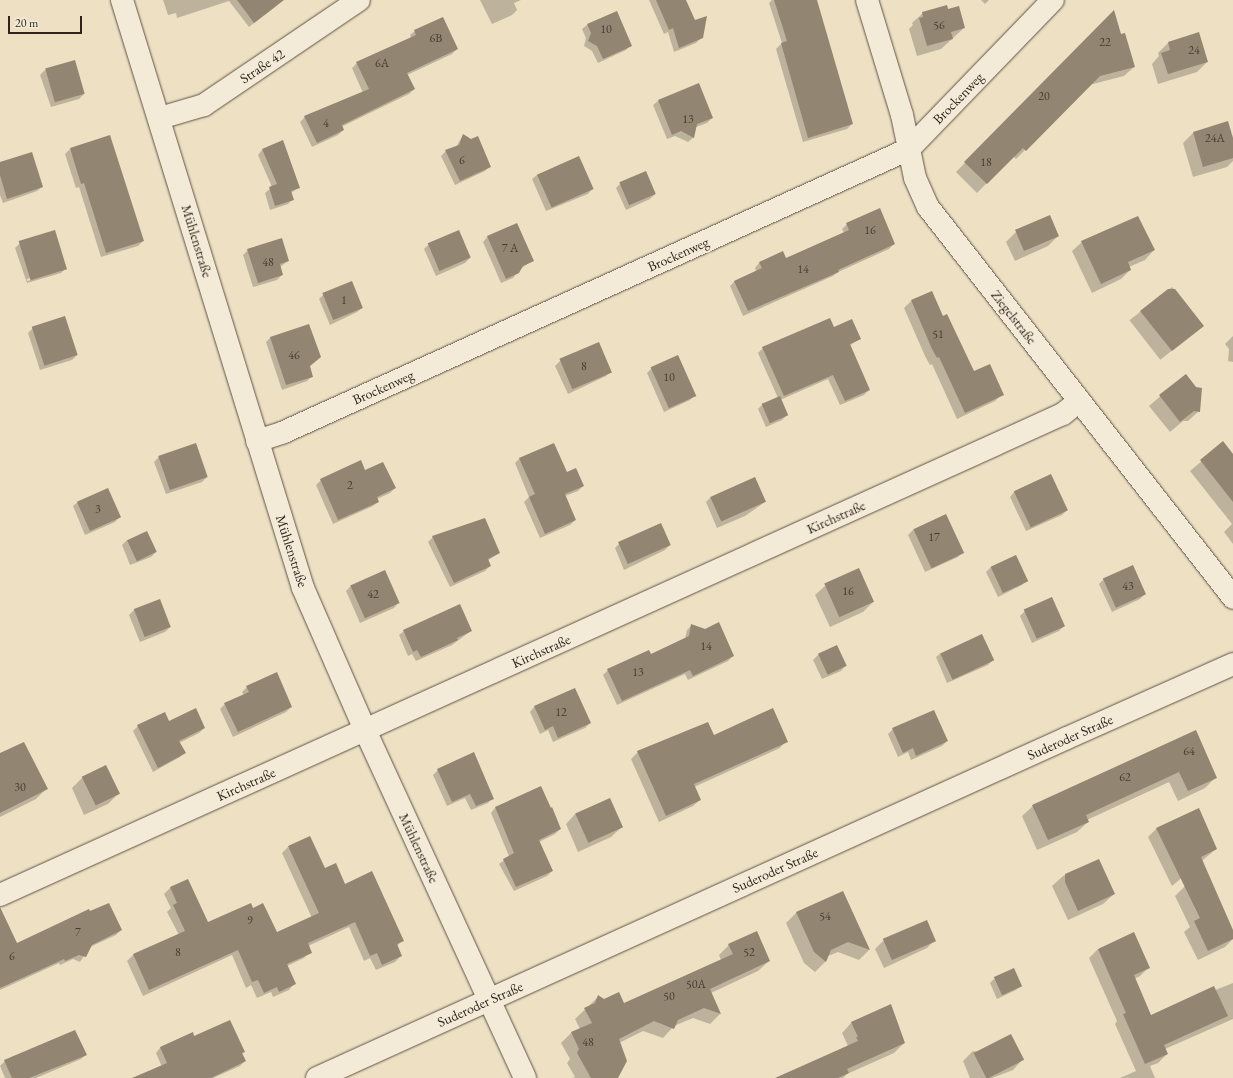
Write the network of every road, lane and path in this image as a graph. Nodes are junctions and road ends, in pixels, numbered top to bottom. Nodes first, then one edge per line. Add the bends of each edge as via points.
1 (122, 0) edge
2 (359, 0) edge
3 (868, 0) edge
4 (1053, 0) edge
5 (160, 118) junction
6 (909, 149) junction
7 (1079, 401) junction
8 (257, 441) junction
9 (1233, 598) edge
10 (1233, 664) edge
11 (365, 730) junction
12 (0, 895) edge
13 (489, 1000) junction
14 (317, 1078) edge
15 (525, 1078) edge

1 - 5 street, Mühlenstraße
2 - 5 street, Straße 42 via 204,105
3 - 6 street, Ziegelstraße via 902,115
4 - 6 street, Brockenweg
5 - 8 street, Mühlenstraße
6 - 7 street, Ziegelstraße via 915,178 928,207
6 - 8 street, Brockenweg via 291,429
7 - 9 street, Ziegelstraße
7 - 11 street, Kirchstraße via 1063,414
8 - 11 street, Mühlenstraße via 303,588
10 - 13 street, Suderoder Straße
11 - 12 street, Kirchstraße
11 - 13 street, Mühlenstraße
13 - 14 street, Suderoder Straße
13 - 15 street, Mühlenstraße

